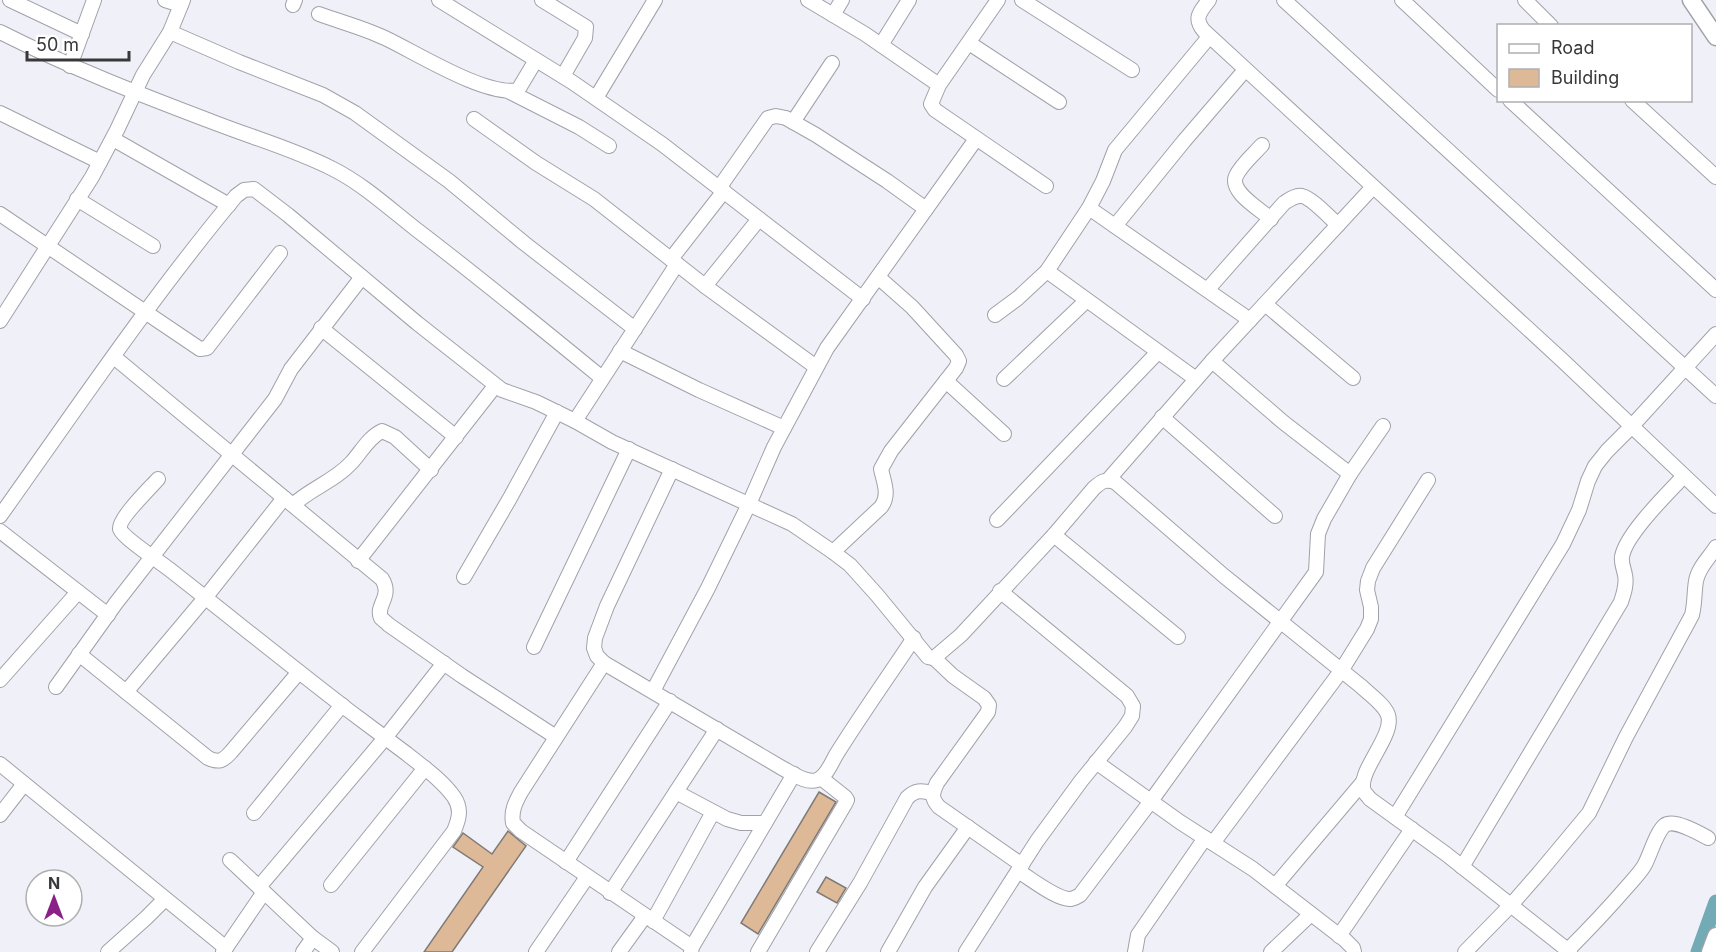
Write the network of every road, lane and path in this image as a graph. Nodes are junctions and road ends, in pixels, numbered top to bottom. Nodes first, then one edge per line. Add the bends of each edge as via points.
1 (10, 0) edge
2 (94, 0) edge
3 (165, 0) edge
4 (439, 0) edge
5 (542, 0) edge
6 (654, 0) edge
7 (808, 0) edge
8 (842, 0) edge
9 (909, 0) edge
10 (998, 0) edge
11 (1022, 0) edge
12 (1209, 0) edge
13 (1284, 0) edge
14 (1402, 0) edge
15 (1691, 0) edge
16 (182, 2) edge
17 (1535, 3) edge
18 (319, 14) dead end
19 (833, 15) junction
20 (1550, 24) edge
21 (0, 32) edge
22 (170, 32) junction
23 (82, 34) junction
24 (1209, 37) junction
25 (1716, 37) edge
26 (969, 43) junction
27 (881, 45) junction
28 (536, 60) junction
29 (832, 63) dead end
30 (70, 66) junction
31 (1132, 70) dead end
32 (1245, 70) junction
33 (563, 76) junction
34 (939, 85) junction
35 (1497, 89) edge
36 (135, 92) junction
37 (510, 92) junction
38 (596, 98) junction
39 (1059, 102) dead end
40 (1512, 102) edge
41 (1634, 102) edge
42 (0, 113) edge
43 (474, 119) dead end
44 (793, 122) junction
45 (113, 139) junction
46 (976, 139) junction
47 (1262, 145) dead end
48 (609, 146) dead end
49 (100, 162) junction
50 (1716, 177) edge
51 (1046, 186) dead end
52 (1373, 187) junction
53 (721, 189) junction
54 (77, 199) junction
55 (229, 205) junction
56 (1089, 208) junction
57 (926, 209) junction
58 (0, 214) edge
59 (759, 219) junction
60 (1271, 219) junction
61 (1338, 225) junction
62 (1116, 226) junction
63 (48, 246) junction
64 (153, 246) dead end
65 (280, 254) dead end
66 (674, 262) junction
67 (1047, 271) junction
68 (362, 277) junction
69 (878, 277) junction
70 (705, 286) junction
71 (1208, 290) junction
72 (1716, 290) edge
73 (863, 299) junction
74 (1087, 300) junction
75 (1265, 304) junction
76 (146, 312) junction
77 (995, 315) dead end
78 (1250, 320) junction
79 (0, 321) edge
80 (321, 328) junction
81 (635, 329) junction
82 (1716, 334) edge
83 (620, 351) junction
84 (1158, 352) junction
85 (114, 357) junction
86 (1212, 361) junction
87 (816, 367) junction
88 (1685, 368) junction
89 (602, 378) junction
90 (1353, 378) dead end
91 (1004, 379) dead end
92 (1196, 379) junction
93 (946, 381) junction
94 (495, 386) junction
95 (1716, 396) edge
96 (557, 412) junction
97 (1162, 417) junction
98 (575, 421) junction
99 (1383, 426) dead end
100 (1631, 427) junction
101 (784, 428) junction
102 (1004, 434) dead end
103 (456, 437) junction
104 (629, 449) junction
105 (231, 454) junction
106 (672, 469) junction
107 (431, 470) junction
108 (1350, 474) junction
109 (1684, 476) junction
110 (158, 479) dead end
111 (1107, 480) junction
112 (1428, 480) dead end
113 (289, 501) junction
114 (749, 504) junction
115 (1716, 506) edge
116 (0, 516) edge
117 (1275, 516) dead end
118 (997, 520) dead end
119 (0, 531) edge
120 (1054, 535) junction
121 (1716, 547) edge
122 (833, 552) junction
123 (153, 556) junction
124 (358, 561) junction
125 (464, 577) dead end
126 (1000, 591) junction
127 (78, 592) junction
128 (205, 598) junction
129 (108, 615) junction
130 (1280, 622) junction
131 (914, 638) junction
132 (1178, 638) dead end
133 (534, 646) dead end
134 (79, 654) junction
135 (934, 658) junction
136 (444, 663) junction
137 (604, 663) junction
138 (1341, 671) junction
139 (299, 672) junction
140 (0, 680) edge
141 (56, 687) dead end
142 (653, 691) junction
143 (126, 692) junction
144 (670, 701) junction
145 (342, 705) junction
146 (717, 729) junction
147 (556, 736) junction
148 (385, 738) junction
149 (1096, 762) junction
150 (0, 764) edge
151 (424, 768) junction
152 (794, 774) junction
153 (821, 777) junction
154 (1363, 782) junction
155 (24, 784) junction
156 (676, 792) junction
157 (932, 793) junction
158 (1151, 801) junction
159 (713, 812) junction
160 (254, 813) dead end
161 (0, 815) edge
162 (1395, 817) junction
163 (765, 823) junction
164 (968, 827) junction
165 (1412, 829) junction
166 (1708, 838) dead end
167 (1209, 840) junction
168 (230, 860) dead end
169 (566, 862) junction
170 (1462, 867) junction
171 (1020, 868) junction
172 (587, 876) junction
173 (331, 885) dead end
174 (1275, 886) junction
175 (262, 890) junction
176 (610, 893) junction
177 (165, 898) junction
178 (1511, 905) junction
179 (1311, 914) junction
180 (649, 919) junction
181 (1339, 936) junction
182 (1716, 936) edge
183 (313, 938) junction
184 (225, 950) edge
185 (692, 950) edge
186 (1568, 951) edge
187 (108, 952) edge
188 (303, 952) edge
189 (332, 952) edge
190 (362, 952) edge
191 (536, 952) edge
192 (619, 952) edge
193 (758, 952) edge
194 (817, 952) edge
195 (888, 952) edge
196 (966, 952) edge
197 (1135, 952) edge
198 (1271, 952) edge
199 (1354, 952) edge
200 (1466, 952) edge
201 (1710, 952) edge

1 - 23 street
2 - 23 street
3 - 16 street
4 - 28 street
5 - 33 street via 586,27 585,38
6 - 38 street
7 - 19 street
8 - 19 street
9 - 27 street
10 - 26 street
11 - 31 street
12 - 24 street via 1198,16 1198,25
13 - 88 street
14 - 35 street
15 - 25 street
16 - 22 street
17 - 20 street
18 - 37 street via 384,37 480,84
19 - 27 street
21 - 30 street
22 - 36 street
22 - 81 street via 323,95 356,113 449,180
23 - 30 street
24 - 32 street
24 - 56 street via 1115,150
26 - 34 street
26 - 39 street
27 - 34 street
28 - 33 street
28 - 37 street via 518,90
29 - 44 street
30 - 36 street
32 - 52 street
32 - 62 street
33 - 38 street
34 - 46 street via 931,104 935,110
36 - 45 street
36 - 89 street via 335,170
37 - 48 street
38 - 53 street
40 - 72 street
41 - 50 street
42 - 49 street
43 - 66 street via 594,199
44 - 53 street via 776,116 768,118
44 - 57 street
45 - 49 street
45 - 55 street
46 - 51 street
46 - 57 street
47 - 60 street via 1239,171 1235,186
49 - 54 street
52 - 61 street
52 - 100 street
53 - 59 street
53 - 66 street
54 - 63 street
54 - 64 street
55 - 68 street via 244,190 254,189
55 - 76 street
56 - 62 street
56 - 67 street
57 - 69 street
58 - 63 street
59 - 70 street
59 - 73 street
60 - 61 street via 1284,203 1303,196
60 - 71 street
61 - 75 street
62 - 71 street
63 - 76 street
63 - 79 street
65 - 76 street via 207,348 200,349
66 - 70 street
66 - 81 street
67 - 74 street
67 - 77 street
68 - 80 street
68 - 94 street
69 - 73 street
69 - 93 street via 956,355 959,361
70 - 87 street
71 - 78 street
73 - 87 street
74 - 84 street
74 - 91 street
75 - 78 street
75 - 90 street
76 - 85 street
78 - 86 street
80 - 103 street
80 - 105 street via 275,399
81 - 83 street
82 - 88 street
83 - 89 street
83 - 101 street
84 - 92 street
84 - 118 street
85 - 105 street
85 - 116 street
86 - 92 street
86 - 108 street
87 - 101 street
88 - 95 street
88 - 100 street
89 - 98 street
92 - 97 street
93 - 102 street
93 - 122 street via 881,469 886,501
94 - 96 street
94 - 103 street
96 - 98 street
96 - 125 street
97 - 111 street
97 - 117 street
98 - 104 street
99 - 108 street
100 - 109 street
100 - 162 street via 1595,466 1563,544
101 - 114 street
103 - 107 street
104 - 106 street
104 - 133 street
105 - 113 street
105 - 123 street
106 - 114 street
106 - 137 street via 595,638 594,648
107 - 113 street via 395,437 382,431 341,473
107 - 124 street
108 - 130 street via 1318,534 1316,572
109 - 115 street
109 - 170 street via 1625,547 1622,558 1626,587 1621,602
110 - 123 street via 120,524 125,537
111 - 120 street via 1094,488
111 - 130 street via 1115,482
112 - 138 street via 1373,568 1368,581 1371,619
113 - 124 street
113 - 128 street
114 - 122 street via 792,524
114 - 142 street
119 - 127 street
120 - 126 street
120 - 132 street
121 - 178 street via 1699,571 1692,615 1588,813
122 - 131 street via 857,573
123 - 128 street
123 - 129 street
124 - 136 street via 386,586 381,618
126 - 135 street via 961,635
126 - 149 street via 1127,696 1133,706 1125,727
127 - 129 street
127 - 140 street
128 - 139 street
128 - 143 street
129 - 134 street
130 - 138 street
130 - 158 street
131 - 135 street via 928,657
131 - 153 street
134 - 141 street
134 - 143 street
135 - 157 street via 989,705
136 - 147 street
136 - 148 street
137 - 142 street
137 - 147 street
138 - 154 street via 1388,715 1382,744
138 - 167 street
139 - 143 street via 231,752 217,762
139 - 145 street
142 - 144 street
144 - 146 street
144 - 169 street
145 - 148 street
145 - 160 street
146 - 152 street
146 - 156 street
147 - 169 street via 512,814 513,823 521,831
148 - 151 street
148 - 175 street
149 - 158 street
149 - 171 street
150 - 155 street
151 - 173 street
151 - 190 street via 455,799 459,820
152 - 153 street via 804,780
152 - 163 street
153 - 193 street via 847,800
154 - 162 street via 1370,799
154 - 174 street
155 - 161 street
155 - 177 street
156 - 159 street
156 - 176 street
157 - 164 street via 939,807
157 - 194 street via 913,792 907,798
158 - 167 street
158 - 171 street via 1073,899 1053,893
159 - 163 street via 741,823
159 - 180 street
162 - 165 street
163 - 185 street
164 - 171 street
164 - 195 street via 925,887
165 - 170 street
165 - 181 street
166 - 186 street via 1680,825 1665,825 1639,873
167 - 174 street
167 - 197 street via 1158,904 1138,935
168 - 175 street
169 - 172 street
170 - 178 street
171 - 196 street
172 - 176 street
172 - 191 street
174 - 179 street
175 - 183 street
175 - 184 street
176 - 180 street
177 - 184 street
177 - 187 street
178 - 186 street
178 - 200 street
179 - 181 street
179 - 198 street
180 - 185 street
180 - 192 street
181 - 199 street
182 - 201 street
183 - 188 street
183 - 189 street

